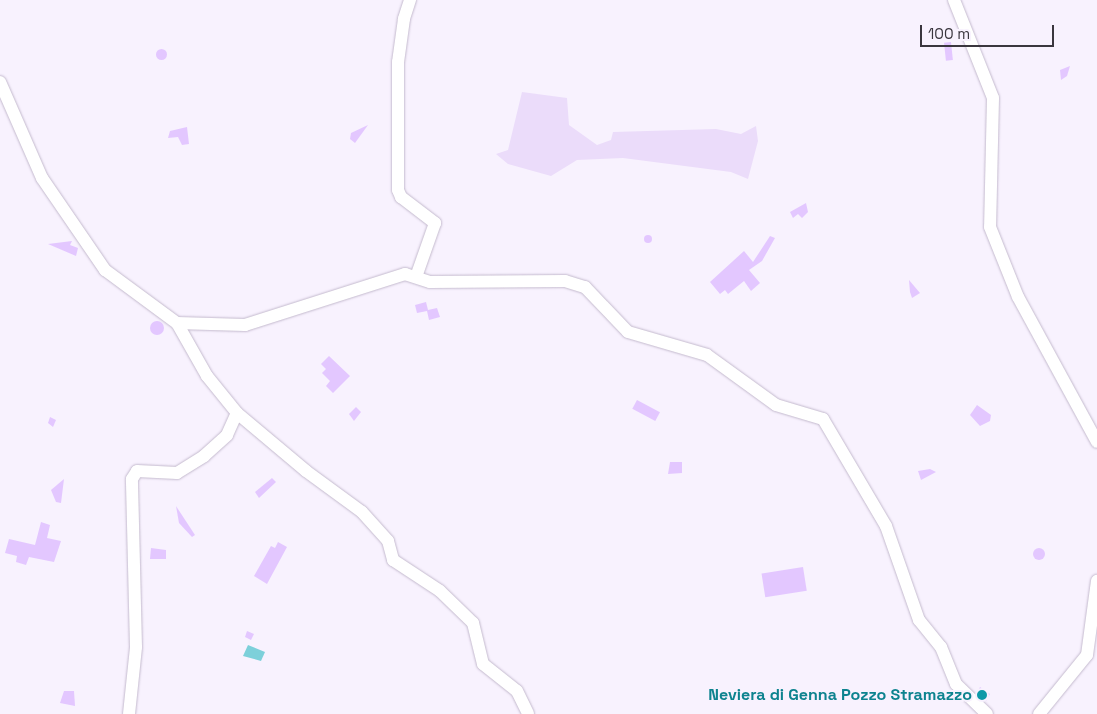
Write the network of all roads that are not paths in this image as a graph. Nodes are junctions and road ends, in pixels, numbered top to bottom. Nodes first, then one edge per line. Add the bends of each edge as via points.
1 (410, 0) edge
2 (954, 0) edge
3 (0, 82) edge
4 (416, 277) junction
5 (177, 323) junction
6 (237, 413) junction
7 (1097, 442) edge
8 (1097, 581) edge
9 (1092, 652) edge
10 (129, 714) edge
11 (528, 714) edge
12 (987, 714) edge
13 (1039, 714) edge

1 - 4 street via 398,62 398,190 401,197 435,223
2 - 7 street via 993,98 990,227 1018,297
3 - 5 street via 42,178 105,270
4 - 5 street via 404,274 245,325
4 - 12 street via 430,282 565,281 585,286 628,332 707,356 776,404 823,419 886,526 919,620 941,647 956,684
5 - 6 street via 206,376
6 - 10 street via 227,435 204,456 177,473 137,471 132,479 136,647
6 - 11 street via 306,471 362,512 388,541 393,560 440,591 474,623 483,664 517,691
8 - 9 street
9 - 13 street

